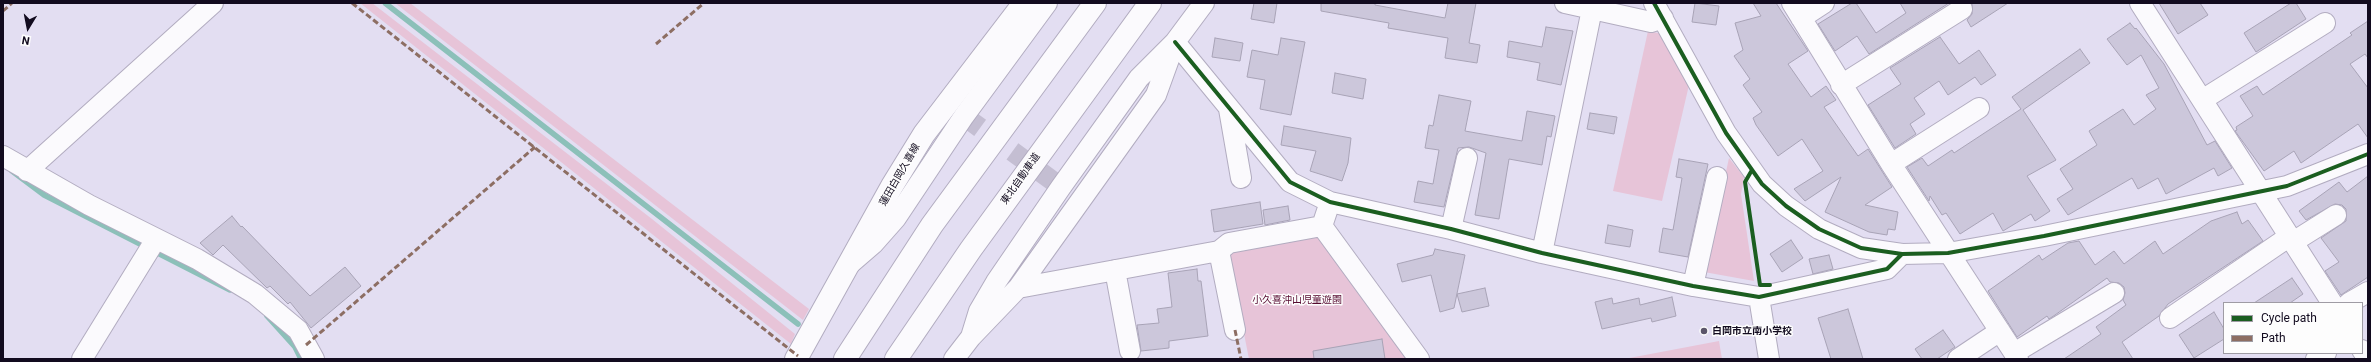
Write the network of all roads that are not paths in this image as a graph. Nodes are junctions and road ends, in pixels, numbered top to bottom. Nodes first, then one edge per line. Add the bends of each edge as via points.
1 (213, 3) edge
2 (1024, 3) edge
3 (1047, 3) edge
4 (1095, 3) edge
5 (1150, 3) edge
6 (1204, 3) edge
7 (1566, 3) edge
8 (1824, 3) edge
9 (2140, 3) edge
10 (1592, 9) junction
11 (1962, 9) dead end
12 (1658, 10) edge
13 (1796, 10) edge
14 (2325, 23) dead end
15 (1175, 42) junction
16 (1841, 84) junction
17 (2202, 100) junction
18 (1229, 108) junction
19 (1980, 108) dead end
20 (2368, 154) edge
21 (3, 156) edge
22 (1466, 158) dead end
23 (1891, 164) junction
24 (27, 171) junction
25 (1717, 177) dead end
26 (1241, 178) dead end
27 (2260, 191) junction
28 (1330, 202) junction
29 (2336, 215) dead end
30 (1322, 226) junction
31 (1451, 229) junction
32 (2291, 239) junction
33 (156, 240) junction
34 (1219, 251) junction
35 (1948, 252) junction
36 (1542, 253) junction
37 (1902, 254) junction
38 (851, 263) junction
39 (1115, 270) junction
40 (1693, 286) junction
41 (1018, 288) junction
42 (2368, 292) edge
43 (2114, 293) dead end
44 (1759, 297) junction
45 (2331, 302) edge
46 (2351, 302) edge
47 (2170, 318) dead end
48 (1235, 330) dead end
49 (2000, 331) junction
50 (971, 337) junction
51 (1130, 351) dead end
52 (2016, 356) edge
53 (82, 359) edge
54 (314, 359) edge
55 (796, 359) edge
56 (845, 359) edge
57 (896, 359) edge
58 (954, 359) edge
59 (1419, 359) edge
60 (1769, 359) edge
61 (1958, 359) edge

1 - 24 street
2 - 38 main road, 蓮田白岡久喜線 via 924,134 892,186
3 - 38 street via 964,116 896,218 873,244
4 - 56 main road via 932,225
5 - 57 main road, 東北自動車道 via 971,249
6 - 15 street
7 - 10 street
8 - 13 street
9 - 17 street
10 - 12 street via 1652,22
10 - 36 street
11 - 16 street
12 - 37 street via 1726,133 1762,184 1786,206 1819,230 1861,248
13 - 16 street
14 - 17 street
15 - 18 street
15 - 41 street via 1156,95
15 - 50 street via 1139,78 1061,187 996,282 979,311
16 - 23 street
17 - 27 street
18 - 26 street
18 - 28 street via 1290,182
19 - 23 street
20 - 27 street via 2287,186
21 - 24 street
22 - 31 street
23 - 35 street
24 - 33 street
25 - 40 street
27 - 32 street
27 - 35 street via 2044,236
28 - 30 street
28 - 31 street
29 - 32 street
30 - 34 street via 1229,243
30 - 59 street
31 - 36 street
32 - 45 street
32 - 47 street
33 - 53 street
33 - 54 street via 197,259 255,294 298,330
34 - 39 street
34 - 48 street
35 - 37 street
35 - 49 street
36 - 40 street
37 - 44 street via 1887,269
38 - 55 main road, 蓮田白岡久喜線
39 - 41 street
39 - 51 street
40 - 44 street
41 - 50 street
42 - 46 street
43 - 52 street
44 - 60 street
49 - 52 street
49 - 61 street
50 - 58 street

